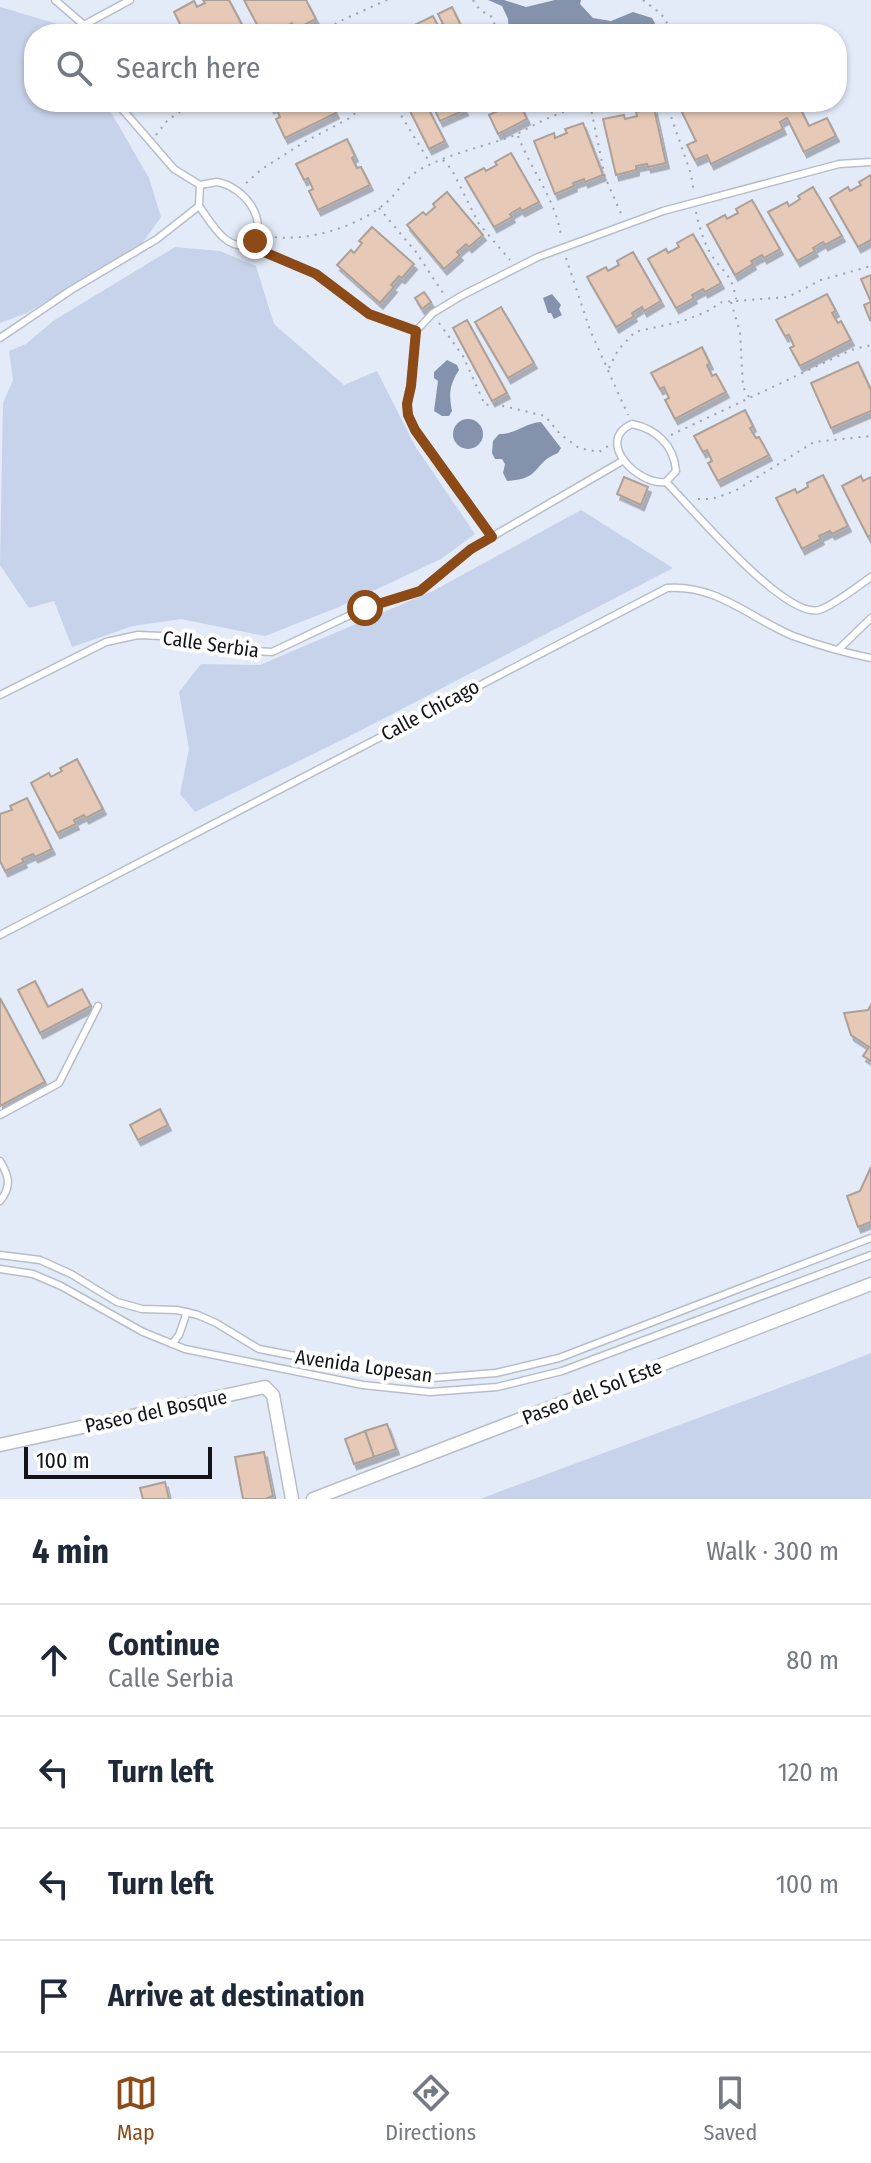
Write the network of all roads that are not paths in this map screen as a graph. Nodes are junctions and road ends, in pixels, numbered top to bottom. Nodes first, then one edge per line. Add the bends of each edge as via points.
1 (55, 0) edge
2 (130, 0) edge
3 (83, 24) edge
4 (86, 24) edge
5 (125, 112) edge
6 (871, 162) edge
7 (200, 185) junction
8 (199, 206) junction
9 (250, 246) junction
10 (416, 331) junction
11 (0, 338) edge
12 (624, 460) junction
13 (666, 482) junction
14 (492, 537) junction
15 (871, 577) edge
16 (871, 618) edge
17 (839, 649) junction
18 (871, 658) edge
19 (0, 695) edge
20 (0, 935) edge
21 (98, 1006) dead end
22 (0, 1115) edge
23 (0, 1161) edge
24 (0, 1201) edge
25 (871, 1238) edge
26 (0, 1255) edge
27 (871, 1255) edge
28 (0, 1269) edge
29 (871, 1284) edge
30 (187, 1312) junction
31 (172, 1344) junction
32 (0, 1445) edge
33 (292, 1499) edge
34 (313, 1499) edge

1 - 3 lane
2 - 4 lane
5 - 7 lane via 174,169
6 - 10 lane via 839,164 626,224 515,268 433,313
7 - 8 lane
7 - 9 lane via 217,182 239,189 257,218 257,235
8 - 9 lane via 225,242
8 - 11 lane via 157,239
9 - 10 lane via 316,274 369,314
10 - 14 lane via 408,415
12 - 13 lane via 643,479
12 - 13 lane via 617,434 632,424 646,426 662,439 675,462 676,471
12 - 14 lane, Calle Serbia
13 - 15 lane via 763,582 807,610 819,610
14 - 19 lane, Calle Serbia via 420,591 365,608 272,652 138,635 106,642
16 - 17 lane
17 - 18 lane, Calle Chicago
17 - 20 lane, Calle Chicago via 791,635 704,590 667,588
21 - 22 lane via 59,1083
23 - 24 lane via 9,1184
25 - 30 lane, Avenida Lopesan via 559,1358 496,1373 432,1378 259,1349
26 - 30 lane, Avenida Lopesan via 40,1260 117,1302
27 - 31 lane, Avenida Lopesan via 562,1371 497,1387 430,1392 363,1385
28 - 31 lane, Avenida Lopesan via 33,1274 61,1286
29 - 34 street, Paseo del Sol Este
30 - 31 lane
32 - 33 street, Paseo del Bosque via 265,1387 273,1395

